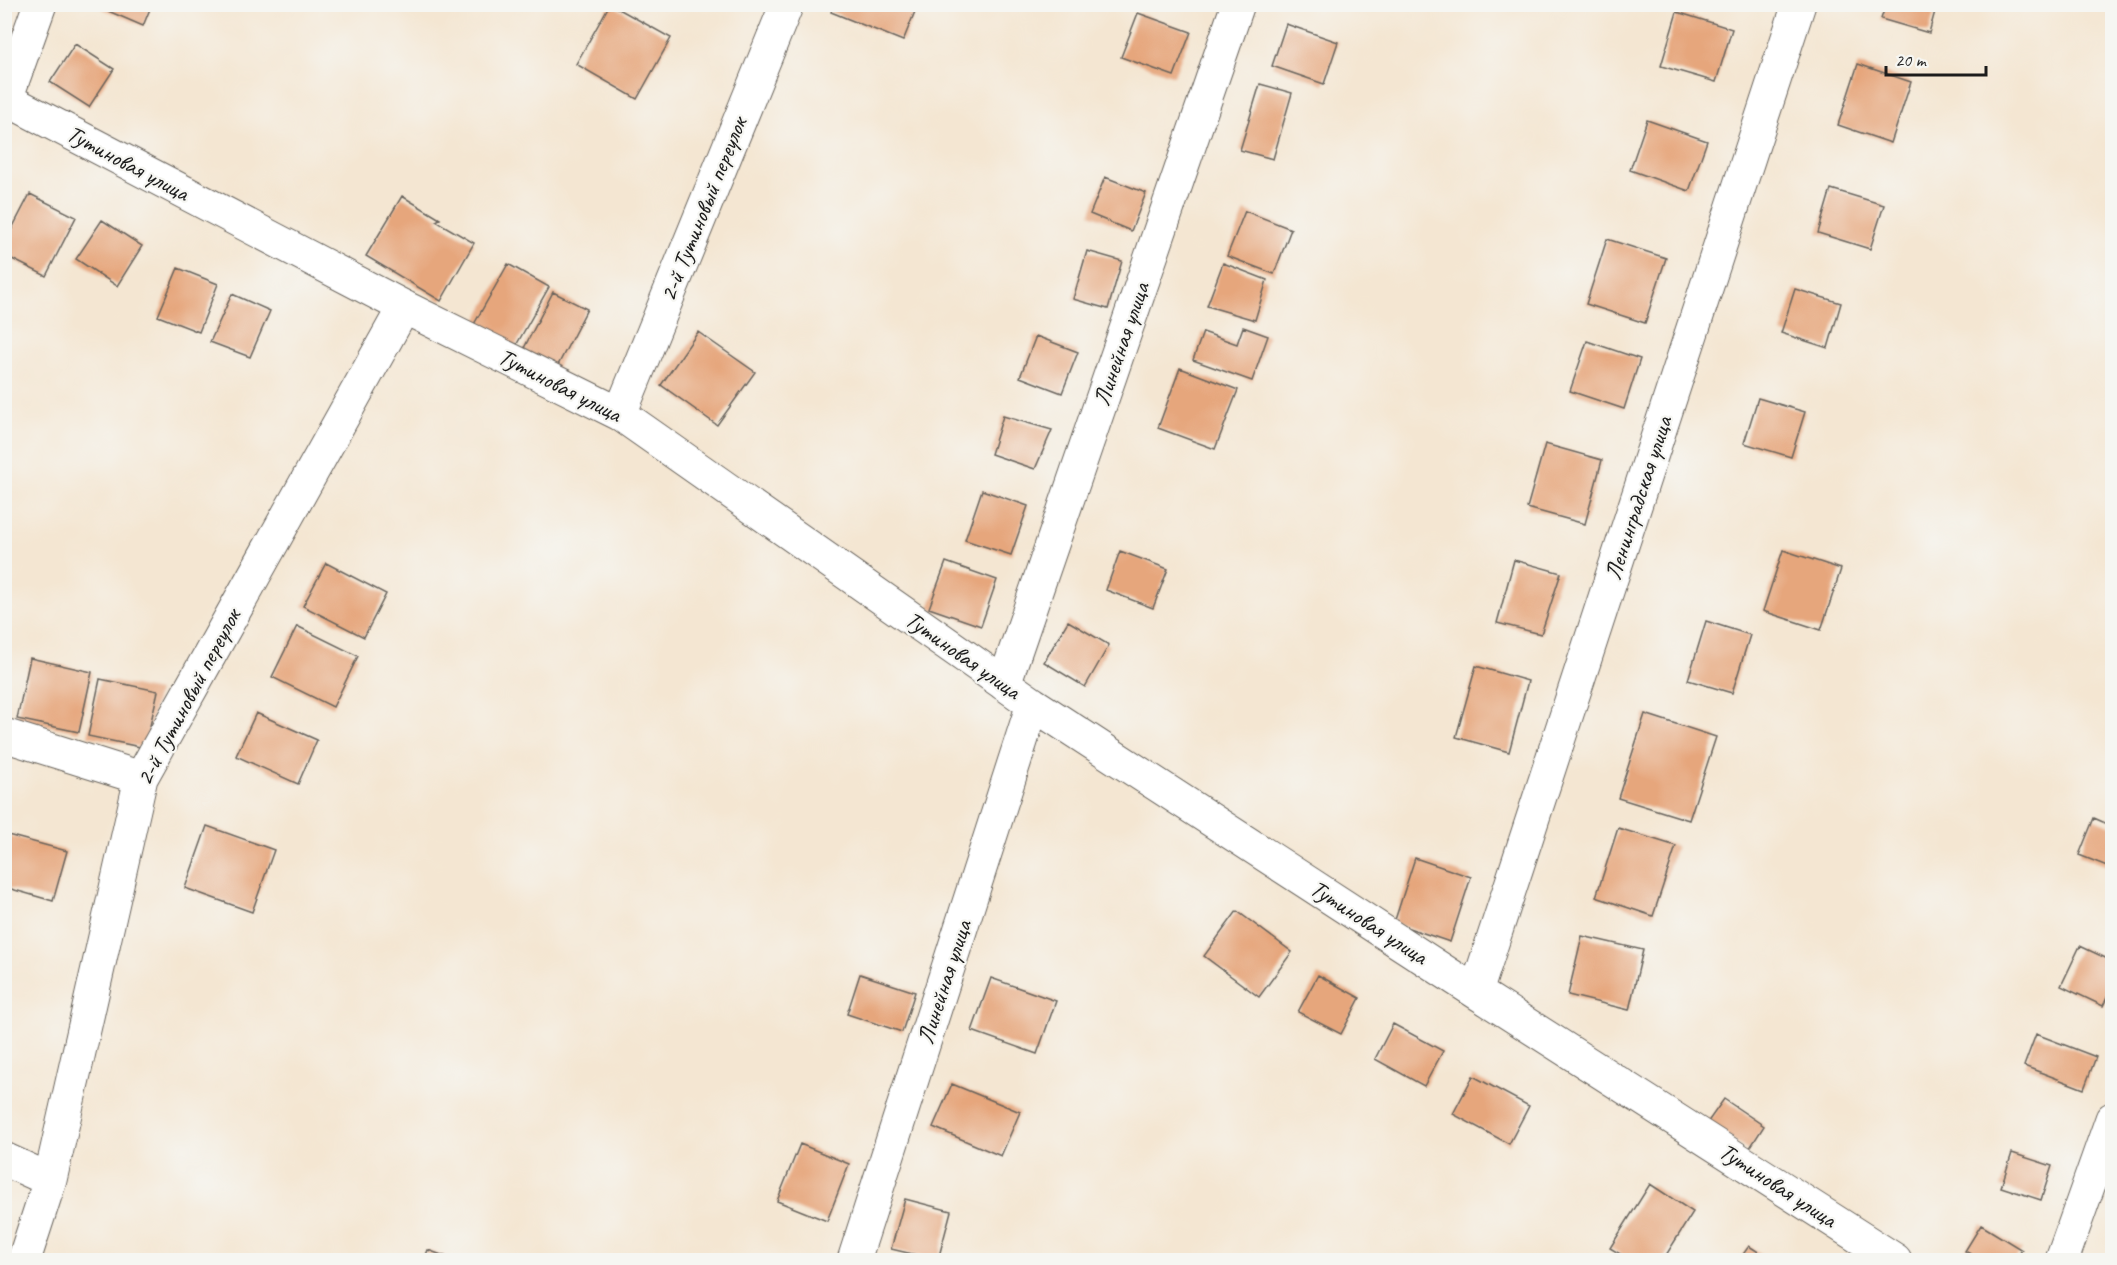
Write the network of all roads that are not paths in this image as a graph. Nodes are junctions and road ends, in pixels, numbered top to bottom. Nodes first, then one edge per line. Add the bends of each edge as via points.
1 (40, 4) edge
2 (787, 4) edge
3 (1238, 4) edge
4 (1799, 4) edge
5 (5, 99) edge
6 (404, 307) junction
7 (620, 414) junction
8 (1004, 684) junction
9 (1033, 704) junction
10 (4, 735) edge
11 (141, 778) junction
12 (1476, 992) junction
13 (2112, 1119) edge
14 (4, 1159) edge
15 (50, 1180) junction
16 (24, 1260) edge
17 (854, 1260) edge
18 (1895, 1260) edge
19 (2062, 1260) edge

1 - 5 street
2 - 7 street, 2-й Тутиновый переулок
3 - 8 street, Линейная улица
4 - 12 street, Ленинградская улица
5 - 6 street, Тутиновая улица
6 - 7 street, Тутиновая улица
6 - 11 street, 2-й Тутиновый переулок
7 - 8 street, Тутиновая улица
8 - 9 street, Тутиновая улица
9 - 12 street, Тутиновая улица
9 - 17 street, Линейная улица
10 - 11 street
11 - 15 street, 2-й Тутиновый переулок
12 - 18 street, Тутиновая улица
13 - 19 street
14 - 15 street
15 - 16 street, 2-й Тутиновый переулок

